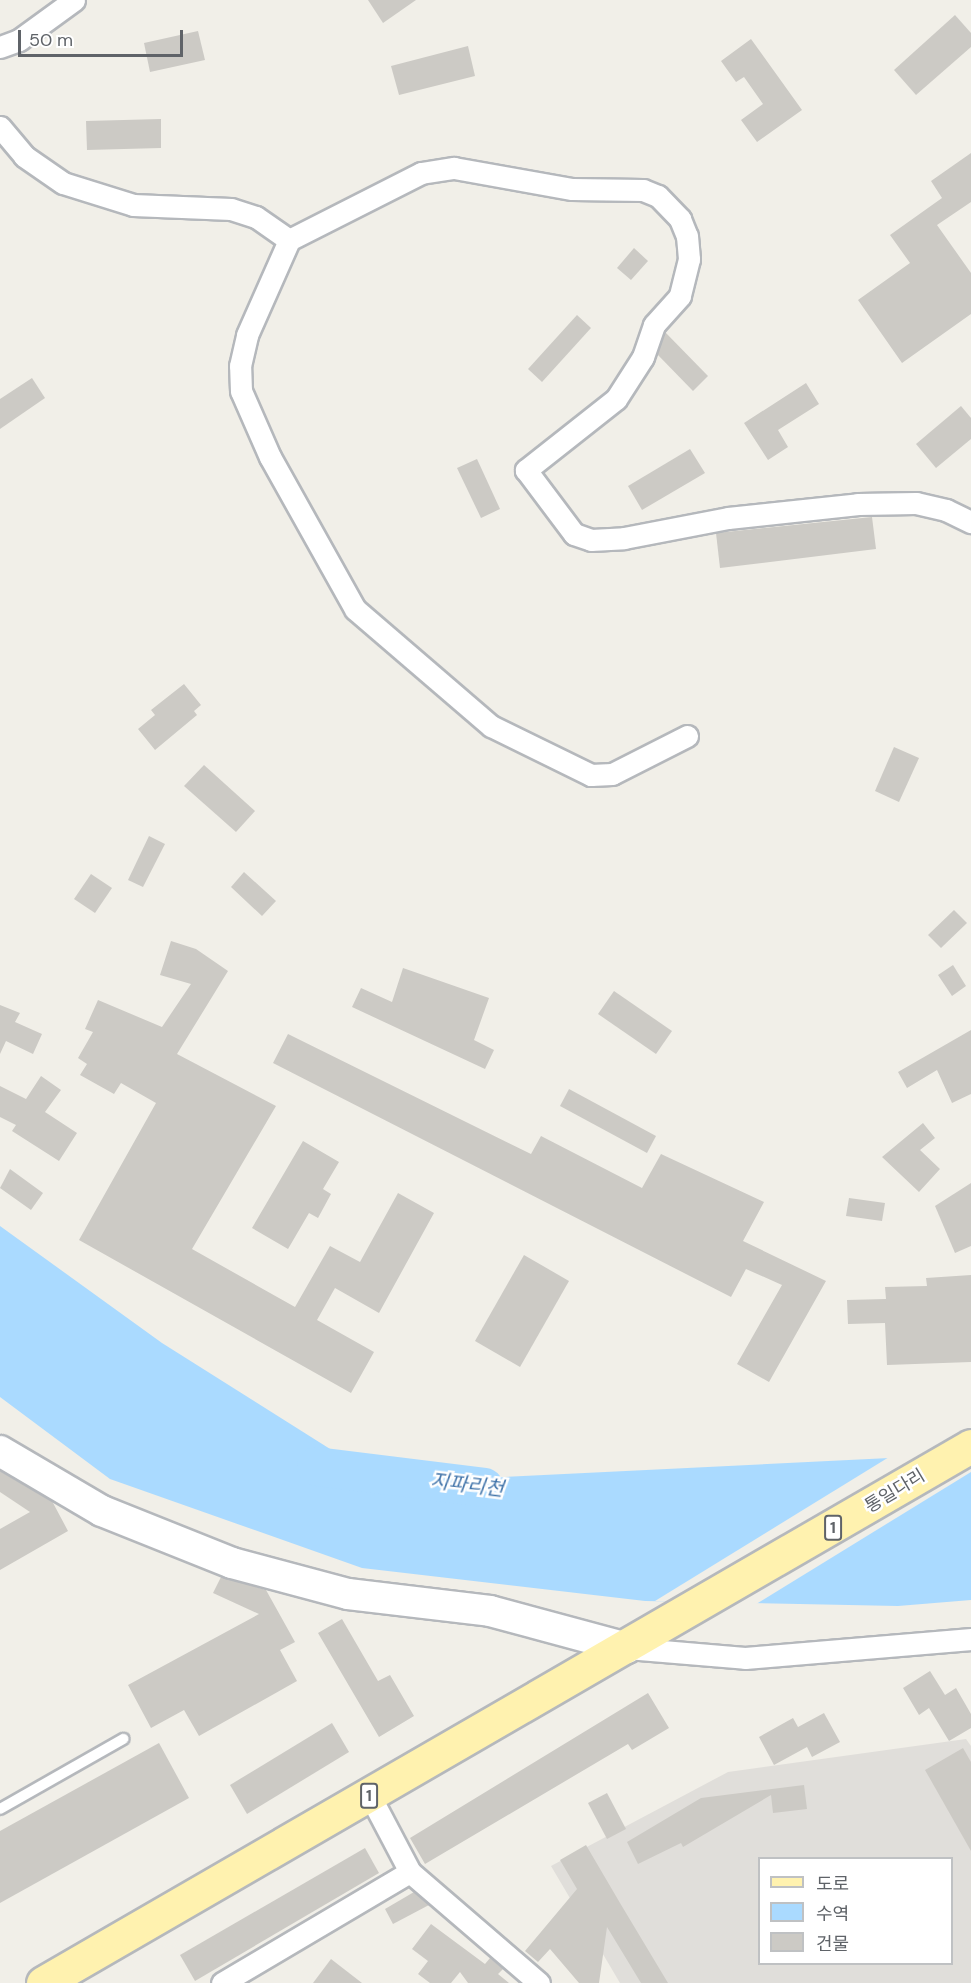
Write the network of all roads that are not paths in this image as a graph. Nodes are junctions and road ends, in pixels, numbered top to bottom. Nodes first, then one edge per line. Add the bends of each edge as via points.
1 (74, 0) edge
2 (0, 47) edge
3 (0, 128) edge
4 (289, 240) junction
5 (971, 522) edge
6 (687, 736) dead end
7 (971, 1446) edge
8 (0, 1450) edge
9 (971, 1639) edge
10 (627, 1648) junction
11 (123, 1739) dead end
12 (370, 1796) junction
13 (0, 1809) edge
14 (410, 1872) junction
15 (43, 1983) edge
16 (222, 1983) edge
17 (539, 1983) edge

1 - 2 street via 19,40
3 - 4 street via 24,156 63,183 133,205 231,208 256,218
4 - 5 street via 421,173 454,168 572,189 643,190 658,196 680,219 687,236 689,259 680,296 654,324 638,366 616,399 526,470 574,534 591,540 624,537 728,518 881,504 916,503
4 - 6 street via 247,335 240,366 241,391 270,457 355,609 491,726 591,775 612,774
7 - 10 main road, 통일다리 / 1
8 - 10 street via 102,1511 232,1563 348,1594 490,1611
9 - 10 street via 746,1658
10 - 12 main road, 1
11 - 13 lane
12 - 14 street
12 - 15 main road, 1
14 - 16 street
14 - 17 street

